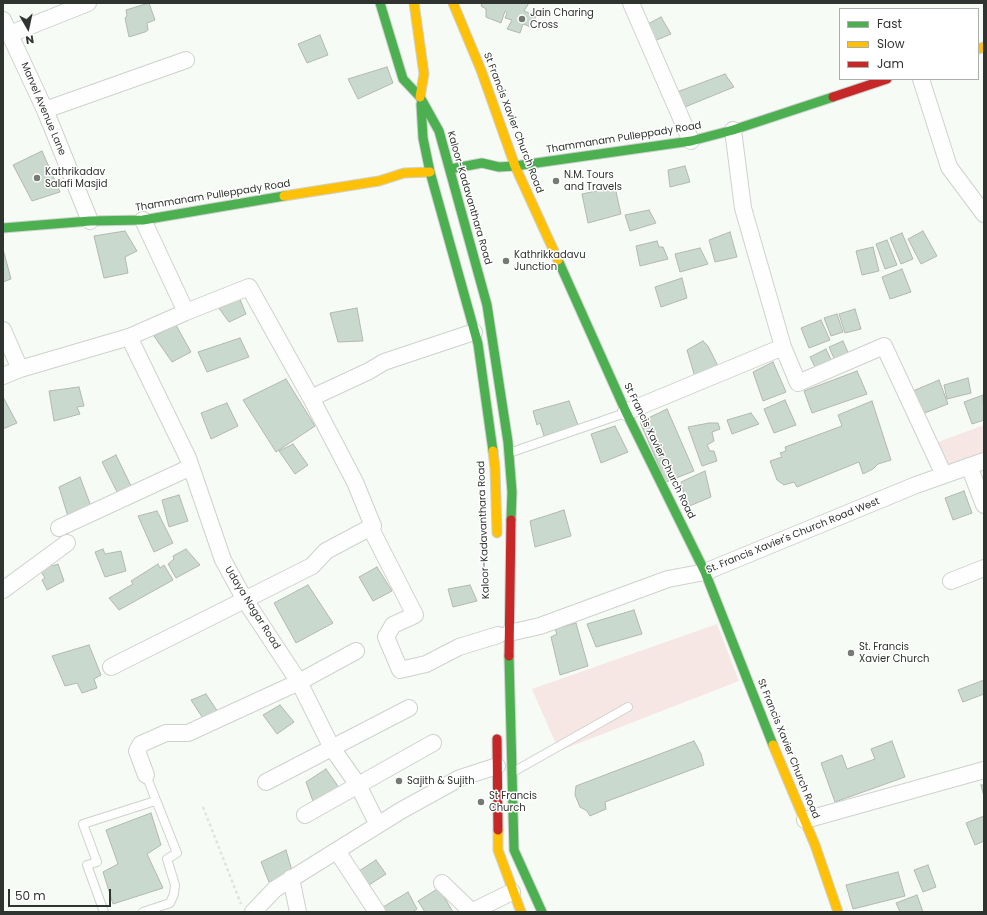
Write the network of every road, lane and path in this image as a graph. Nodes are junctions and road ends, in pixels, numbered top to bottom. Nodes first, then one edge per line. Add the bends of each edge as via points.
1 (88, 3) edge
2 (380, 3) edge
3 (414, 3) edge
4 (453, 3) edge
5 (631, 3) edge
6 (6, 27) edge
7 (186, 60) dead end
8 (414, 70) dead end
9 (884, 80) edge
10 (921, 80) edge
11 (420, 97) junction
12 (45, 110) junction
13 (733, 130) junction
14 (691, 141) junction
15 (515, 166) junction
16 (499, 167) junction
17 (450, 169) junction
18 (430, 172) junction
19 (484, 173) dead end
20 (379, 181) junction
21 (399, 185) dead end
22 (984, 214) edge
23 (143, 220) junction
24 (90, 221) junction
25 (3, 228) edge
26 (186, 312) junction
27 (3, 330) edge
28 (474, 332) junction
29 (129, 337) junction
30 (783, 347) junction
31 (20, 369) junction
32 (3, 376) edge
33 (311, 398) junction
34 (626, 412) junction
35 (509, 454) junction
36 (984, 461) edge
37 (969, 466) junction
38 (191, 467) junction
39 (944, 475) junction
40 (984, 505) edge
41 (370, 527) junction
42 (59, 528) dead end
43 (497, 540) dead end
44 (67, 543) dead end
45 (984, 568) edge
46 (706, 572) junction
47 (951, 581) dead end
48 (3, 590) edge
49 (245, 600) junction
50 (501, 634) junction
51 (356, 651) dead end
52 (111, 667) dead end
53 (299, 682) junction
54 (628, 707) dead end
55 (409, 708) dead end
56 (498, 726) dead end
57 (433, 743) dead end
58 (332, 748) junction
59 (512, 761) junction
60 (497, 766) junction
61 (984, 770) edge
62 (513, 772) junction
63 (146, 775) joint
64 (266, 782) dead end
65 (358, 785) junction
66 (155, 801) junction
67 (203, 807) dead end
68 (305, 815) dead end
69 (805, 820) junction
70 (378, 825) junction
71 (337, 851) junction
72 (291, 878) junction
73 (442, 883) dead end
74 (512, 892) junction
75 (247, 908) edge
76 (104, 912) edge
77 (143, 912) edge
78 (298, 912) edge
79 (377, 912) edge
80 (471, 912) edge
81 (521, 912) edge
82 (542, 912) edge
83 (838, 912) edge

1 - 6 street
2 - 11 main road via 403,79
3 - 11 main road via 424,74
4 - 15 main road, St Francis Xavier Church Road via 481,70
5 - 14 street
6 - 12 street, Marvel Avenue Lane
7 - 12 street
8 - 11 main road
9 - 13 main road, Thammanam Pulleppady Road
10 - 22 street via 949,167
11 - 17 main road, Kaloor-Kadavanthara Road via 439,131
11 - 18 main road, Kaloor-Kadavanthara Road via 423,138
12 - 24 street, Marvel Avenue Lane
13 - 14 main road, Thammanam Pulleppady Road
13 - 30 street via 743,208
14 - 15 main road, Thammanam Pulleppady Road
15 - 16 main road, Thammanam Pulleppady Road
15 - 34 main road, St Francis Xavier Church Road
16 - 17 main road, Thammanam Pulleppady Road via 482,163
16 - 19 main road, Thammanam Pulleppady Road
17 - 35 main road, Kaloor-Kadavanthara Road via 456,181 487,305
18 - 20 main road, Thammanam Pulleppady Road via 404,173
18 - 28 main road, Kaloor-Kadavanthara Road via 430,185
20 - 21 main road, Thammanam Pulleppady Road
20 - 23 main road, Thammanam Pulleppady Road
23 - 24 main road, Thammanam Pulleppady Road
23 - 26 street
24 - 25 main road, Thammanam Pulleppady Road
26 - 29 street
26 - 33 street via 249,287
27 - 31 street
28 - 33 street via 384,362
28 - 43 main road, Kaloor-Kadavanthara Road via 478,344 495,468
29 - 31 street
29 - 38 street, Udaya Nagar Road
30 - 34 street
30 - 39 street via 798,383 884,346
31 - 32 street
33 - 41 street via 354,482 373,526
34 - 35 lane
34 - 46 main road, St Francis Xavier Church Road
35 - 50 main road, Kaloor-Kadavanthara Road via 512,492
36 - 37 street, St. Francis Xavier's Church Road West
37 - 39 street, St. Francis Xavier's Church Road West
37 - 40 street
38 - 42 street
38 - 49 street, Udaya Nagar Road via 223,560
39 - 46 street, St. Francis Xavier's Church Road West
41 - 49 street via 326,551 312,566
41 - 50 street, St. Francis Xavier's Church Road West via 415,615 393,625 386,636 400,670 426,664 459,647
44 - 48 street
45 - 47 street
46 - 50 street, St. Francis Xavier's Church Road West via 668,579 540,626
46 - 69 main road, St Francis Xavier Church Road via 776,753
49 - 52 street
49 - 53 street, Udaya Nagar Road
50 - 59 main road, Kaloor-Kadavanthara Road
51 - 53 street
53 - 58 street, Udaya Nagar Road
53 - 63 street via 188,733 166,732 141,744 137,751
54 - 62 lane
55 - 58 street
56 - 60 main road
57 - 65 street
58 - 64 street
58 - 65 street, Udaya Nagar Road
59 - 60 main road
59 - 62 main road, Kaloor-Kadavanthara Road
60 - 70 street via 460,778
60 - 74 main road via 498,850
61 - 69 street
62 - 82 main road, Kaloor-Kadavanthara Road via 514,850
63 - 66 lane
65 - 68 street
65 - 70 street, Udaya Nagar Road
66 - 76 lane via 83,824 97,862 86,865
66 - 77 lane via 177,853 167,859 175,885 170,903
67 - 75 path
69 - 83 main road, St Francis Xavier Church Road
70 - 71 street
71 - 72 street
71 - 79 street
72 - 75 street
72 - 78 street
73 - 80 street
74 - 80 street
74 - 81 main road

